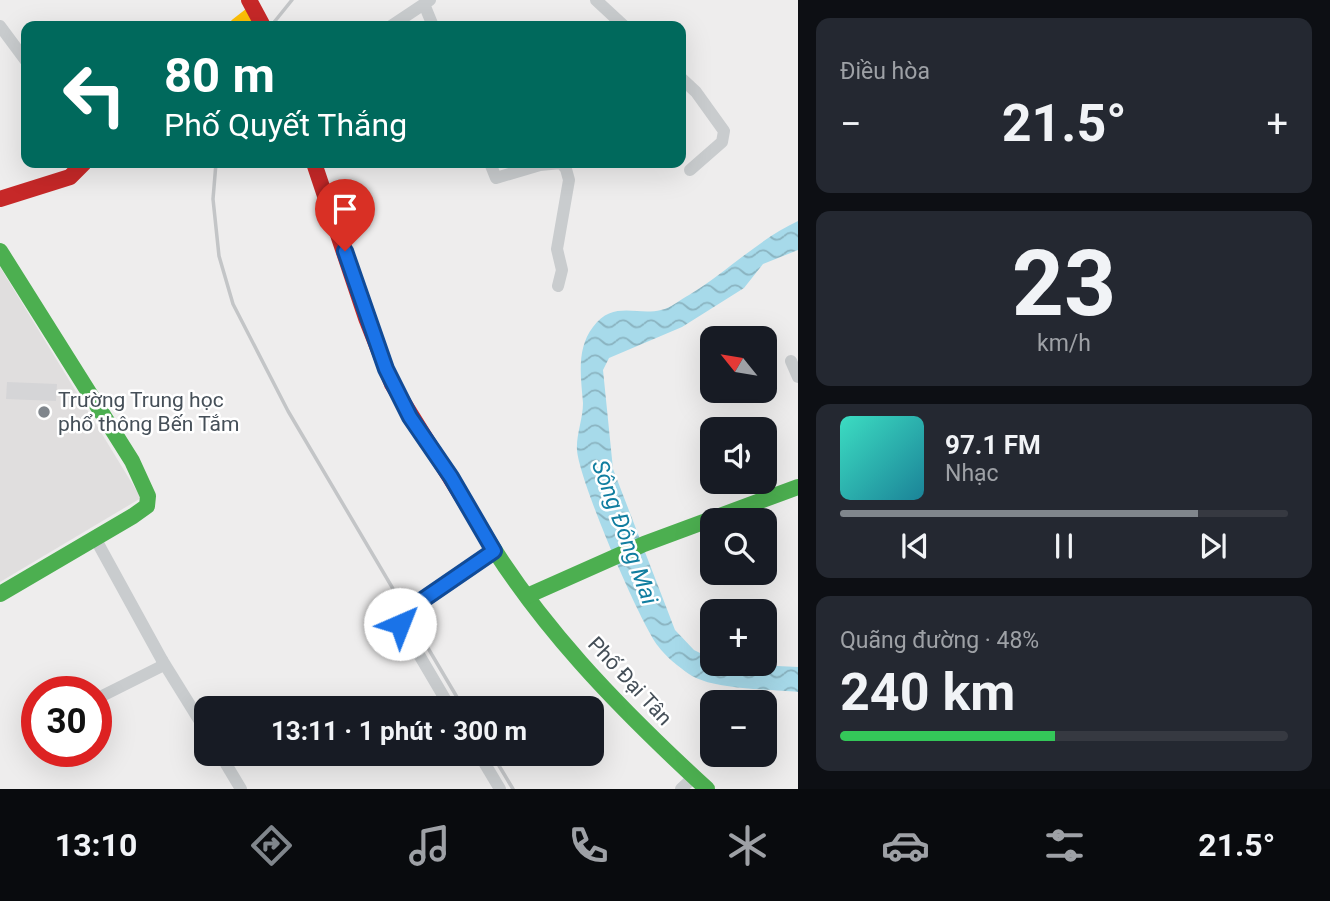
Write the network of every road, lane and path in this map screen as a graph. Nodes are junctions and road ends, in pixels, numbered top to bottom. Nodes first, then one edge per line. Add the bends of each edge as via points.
1 (596, 0) edge
2 (427, 2) edge
3 (398, 21) edge
4 (432, 21) edge
5 (619, 21) edge
6 (0, 26) edge
7 (21, 54) edge
8 (686, 83) edge
9 (79, 168) edge
10 (316, 168) edge
11 (492, 168) edge
12 (532, 168) edge
13 (565, 168) edge
14 (690, 170) dead end
15 (0, 198) edge
16 (0, 251) edge
17 (558, 286) dead end
18 (791, 361) dead end
19 (798, 377) edge
20 (798, 486) edge
21 (95, 538) junction
22 (494, 551) junction
23 (0, 594) edge
24 (527, 596) junction
25 (162, 660) junction
26 (112, 692) edge
27 (443, 696) edge
28 (194, 712) edge
29 (227, 766) edge
30 (486, 766) edge
31 (694, 777) junction
32 (241, 789) edge
33 (500, 789) edge
34 (681, 789) edge
35 (707, 789) edge

1 - 5 street
2 - 3 street
2 - 4 street
6 - 7 street
8 - 14 street via 724,131 722,142
9 - 15 street via 70,177
10 - 22 street, Phố Đại Tân via 386,369 410,417
11 - 12 street via 496,178
13 - 17 street via 569,180 559,237 562,270
16 - 21 street via 132,461 148,496 147,506
18 - 19 street
20 - 24 street via 644,544
21 - 23 street
21 - 25 street
22 - 24 street, Phố Đại Tân
22 - 27 street via 398,619
24 - 31 street, Phố Đại Tân
25 - 26 street via 157,671
25 - 28 street
29 - 32 street
30 - 33 street
31 - 34 street
31 - 35 street, Phố Đại Tân

